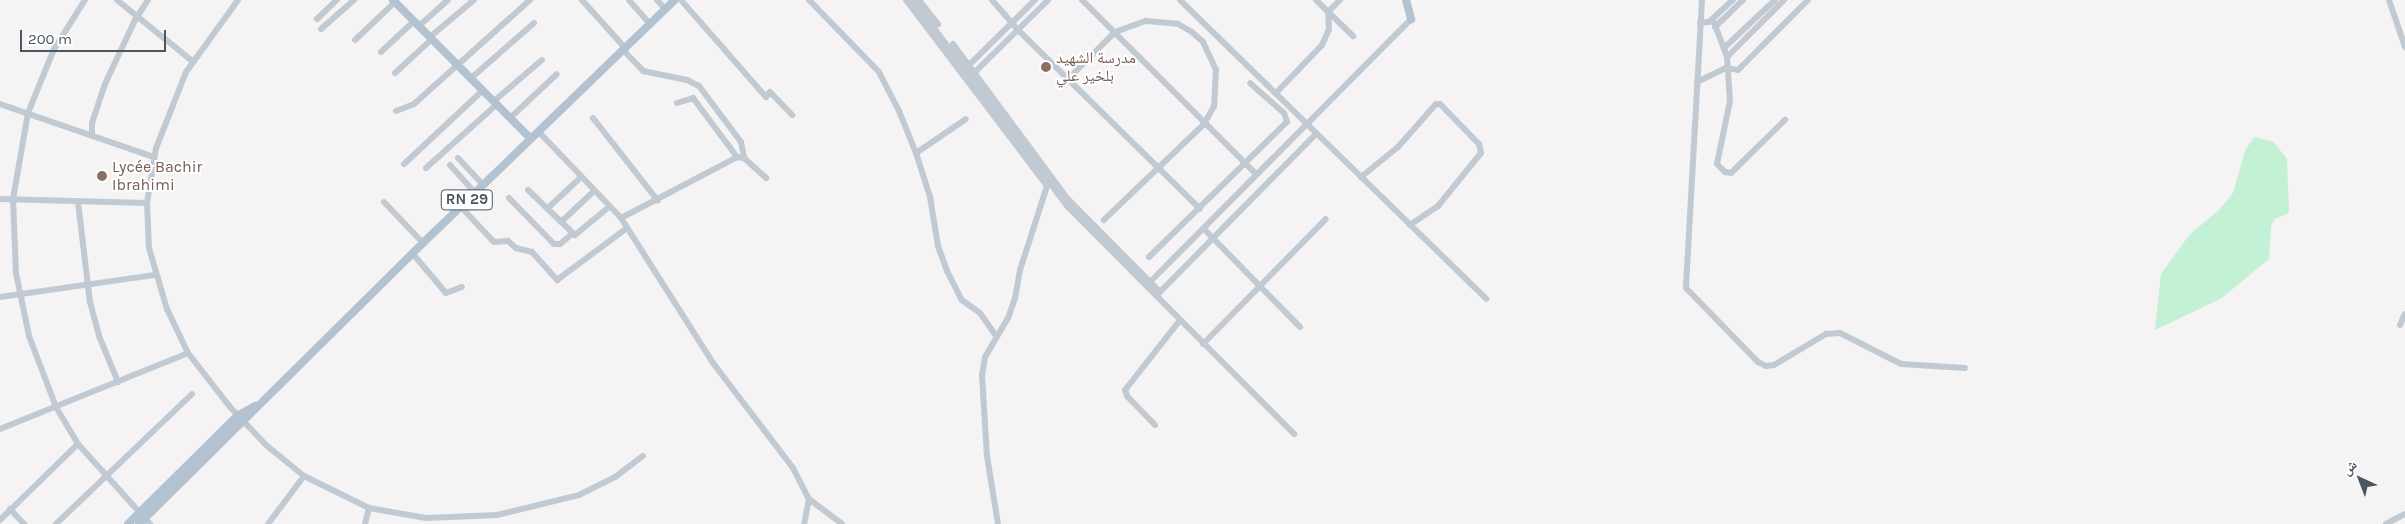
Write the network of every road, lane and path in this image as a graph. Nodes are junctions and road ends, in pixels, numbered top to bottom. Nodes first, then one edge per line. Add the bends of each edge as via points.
1 (85, 0) edge
2 (117, 0) edge
3 (148, 0) edge
4 (238, 0) edge
5 (337, 0) edge
6 (354, 0) edge
7 (448, 0) edge
8 (474, 0) edge
9 (530, 0) edge
10 (582, 0) edge
11 (629, 0) edge
12 (658, 0) edge
13 (675, 0) edge
14 (681, 0) edge
15 (808, 0) edge
16 (906, 0) edge
17 (913, 0) edge
18 (919, 0) edge
19 (992, 0) edge
20 (1035, 0) edge
21 (1048, 0) edge
22 (1082, 0) edge
23 (1180, 0) edge
24 (1316, 0) edge
25 (1340, 0) edge
26 (1406, 0) edge
27 (1702, 0) edge
28 (1733, 0) edge
29 (1743, 0) edge
30 (1774, 0) edge
31 (1784, 0) edge
32 (1808, 0) edge
33 (2389, 0) edge
34 (394, 1) edge
35 (666, 10) junction
36 (1328, 12) junction
37 (138, 15) junction
38 (317, 19) dead end
39 (1412, 19) joint
40 (1712, 20) junction
41 (1013, 21) junction
42 (534, 23) dead end
43 (1700, 23) junction
44 (416, 24) junction
45 (651, 25) junction
46 (1715, 27) junction
47 (321, 29) dead end
48 (1018, 30) junction
49 (1115, 32) junction
50 (1353, 36) dead end
51 (431, 38) junction
52 (355, 40) dead end
53 (2405, 47) edge
54 (1724, 48) junction
55 (625, 50) junction
56 (381, 52) dead end
57 (1727, 57) junction
58 (542, 60) dead end
59 (192, 61) junction
60 (457, 65) junction
61 (967, 67) junction
62 (1726, 68) junction
63 (394, 73) dead end
64 (557, 74) dead end
65 (973, 74) junction
66 (470, 79) junction
67 (1068, 79) junction
68 (1697, 82) junction
69 (1250, 83) dead end
70 (482, 90) junction
71 (1276, 93) junction
72 (495, 103) junction
73 (677, 103) dead end
74 (0, 104) edge
75 (396, 111) dead end
76 (28, 114) junction
77 (792, 115) dead end
78 (510, 118) junction
79 (593, 118) dead end
80 (966, 119) dead end
81 (1784, 120) dead end
82 (1205, 122) junction
83 (1306, 124) junction
84 (538, 131) junction
85 (1316, 134) junction
86 (92, 136) junction
87 (530, 138) junction
88 (916, 153) junction
89 (154, 157) junction
90 (458, 158) dead end
91 (741, 158) junction
92 (404, 164) dead end
93 (1246, 164) junction
94 (450, 165) dead end
95 (426, 168) dead end
96 (1158, 168) junction
97 (1257, 175) junction
98 (581, 177) junction
99 (1361, 177) junction
100 (766, 178) dead end
101 (483, 185) junction
102 (528, 190) dead end
103 (594, 191) junction
104 (475, 193) junction
105 (509, 198) dead end
106 (0, 199) edge
107 (13, 199) junction
108 (658, 201) junction
109 (78, 202) junction
110 (384, 202) dead end
111 (147, 203) junction
112 (461, 207) junction
113 (609, 207) junction
114 (548, 208) junction
115 (1200, 209) junction
116 (620, 218) junction
117 (1326, 219) dead end
118 (1104, 220) dead end
119 (561, 222) junction
120 (1410, 226) junction
121 (627, 228) junction
122 (1205, 230) junction
123 (572, 234) junction
124 (1214, 239) junction
125 (423, 243) junction
126 (413, 254) junction
127 (1149, 258) dead end
128 (154, 275) junction
129 (1148, 284) junction
130 (86, 285) junction
131 (1260, 286) junction
132 (462, 287) dead end
133 (19, 294) junction
134 (1158, 294) junction
135 (0, 297) edge
136 (1486, 299) dead end
137 (2405, 314) edge
138 (1180, 320) junction
139 (2400, 325) dead end
140 (1300, 327) dead end
141 (996, 336) junction
142 (1203, 344) junction
143 (188, 353) junction
144 (1964, 368) dead end
145 (118, 382) junction
146 (192, 394) dead end
147 (56, 407) junction
148 (240, 419) junction
149 (1155, 425) dead end
150 (0, 429) edge
151 (1294, 434) dead end
152 (78, 444) junction
153 (643, 456) dead end
154 (105, 476) junction
155 (304, 476) junction
156 (809, 500) junction
157 (369, 508) junction
158 (10, 509) junction
159 (2405, 514) edge
160 (0, 520) edge
161 (143, 520) edge
162 (24, 524) edge
163 (56, 524) edge
164 (128, 524) edge
165 (268, 524) edge
166 (365, 524) edge
167 (804, 524) edge
168 (842, 524) edge
169 (998, 524) edge
170 (2386, 524) edge

1 - 76 street via 54,50
2 - 37 street
3 - 37 street
4 - 59 street
5 - 38 street
6 - 47 street
7 - 44 street
8 - 51 street
9 - 60 street
10 - 55 street
11 - 45 street
12 - 35 street
13 - 35 main road, RN 29
14 - 77 street via 766,96 770,92
15 - 88 street via 879,72
16 - 141 street via 1047,186 1020,270 1015,298
17 - 61 street
18 - 61 street
19 - 41 street
20 - 41 street
21 - 48 street
22 - 49 street
23 - 71 street
24 - 36 street
25 - 36 street
26 - 39 main road
27 - 43 street
28 - 40 street
29 - 46 street
30 - 54 street
31 - 57 street
32 - 62 street via 1738,70
33 - 53 street
34 - 44 main road
34 - 52 street
35 - 45 main road, RN 29
36 - 50 street
36 - 71 street via 1329,29 1322,45
37 - 59 street
37 - 86 street via 105,84 92,123
39 - 83 street
40 - 43 street
40 - 46 street
41 - 48 street
41 - 61 street
42 - 66 street
43 - 68 street
44 - 51 main road
44 - 56 street
45 - 55 main road, RN 29
46 - 54 street
48 - 65 street
48 - 67 street
49 - 67 street
49 - 82 street
49 - 82 street via 1131,24 1163,21 1178,24 1203,42 1216,70 1217,89 1214,106
51 - 60 main road
51 - 63 street
54 - 57 street
55 - 84 main road, RN 29
55 - 91 street via 643,71 687,80 699,86 742,142
57 - 62 street
58 - 72 street
59 - 89 street
60 - 66 main road
60 - 75 street via 414,104
61 - 65 street
62 - 68 street
62 - 81 street via 1730,101 1716,159 1725,172 1732,173
64 - 78 street
65 - 129 street via 1067,206
66 - 70 main road
67 - 96 street
68 - 144 street via 1686,288 1701,306 1766,366 1774,365 1826,334 1840,333 1901,364
69 - 93 street via 1287,118 1287,122
70 - 72 main road
70 - 92 street
71 - 83 street
72 - 78 main road
72 - 95 street
73 - 91 street via 693,98
74 - 76 street
76 - 86 street
76 - 107 street
78 - 87 main road
79 - 108 street
80 - 88 street
82 - 93 street
82 - 96 street
83 - 85 street
83 - 97 street
84 - 87 main road, RN 29
84 - 98 street
85 - 99 street
85 - 124 street
86 - 89 street
87 - 101 main road, RN 29
88 - 141 street via 947,271 962,300 980,314
89 - 111 street
90 - 101 street
91 - 100 street
91 - 108 street
93 - 97 street
93 - 115 street
94 - 104 street
96 - 115 street
96 - 118 street
97 - 122 street
98 - 103 street
98 - 114 street
99 - 120 street
99 - 120 street via 1398,147 1436,104 1440,104 1479,144 1481,154 1438,206
101 - 104 main road, RN 29
102 - 114 street
103 - 113 street
103 - 119 street
104 - 112 main road, RN 29
105 - 123 street via 555,245
106 - 107 street
107 - 109 street
107 - 133 street via 13,251
108 - 116 street
109 - 111 street
109 - 130 street
110 - 125 street
111 - 128 street
112 - 121 street via 494,242 508,241 516,248 532,252 557,280
112 - 125 main road, RN 29
113 - 116 street
113 - 123 street via 577,234
114 - 119 street
115 - 127 street
116 - 121 street
117 - 131 street
119 - 123 street
120 - 136 street
121 - 156 street via 713,363 793,468
122 - 124 street
122 - 129 street
124 - 131 street
124 - 134 street
125 - 126 main road, RN 29
126 - 132 street via 446,292
126 - 148 main road, RN 29
128 - 130 street
128 - 143 street
129 - 134 street
130 - 133 street
130 - 145 street via 99,336
131 - 140 street
131 - 142 street
133 - 135 street
133 - 147 street via 35,356
134 - 138 street
137 - 139 street
138 - 142 street
138 - 149 street via 1125,390
141 - 169 street via 985,357 981,390
142 - 151 street
143 - 145 street
143 - 148 street
145 - 147 street
146 - 154 street
147 - 150 street
147 - 152 street
148 - 155 street
148 - 161 main road, RN 29
152 - 154 street
152 - 158 street
153 - 157 street via 615,476 579,495 521,511 448,519
154 - 161 street
154 - 163 street
155 - 157 street
155 - 165 street
156 - 167 street
156 - 168 street
157 - 166 street
158 - 160 street
158 - 162 street
159 - 170 street
161 - 164 main road, RN 29

